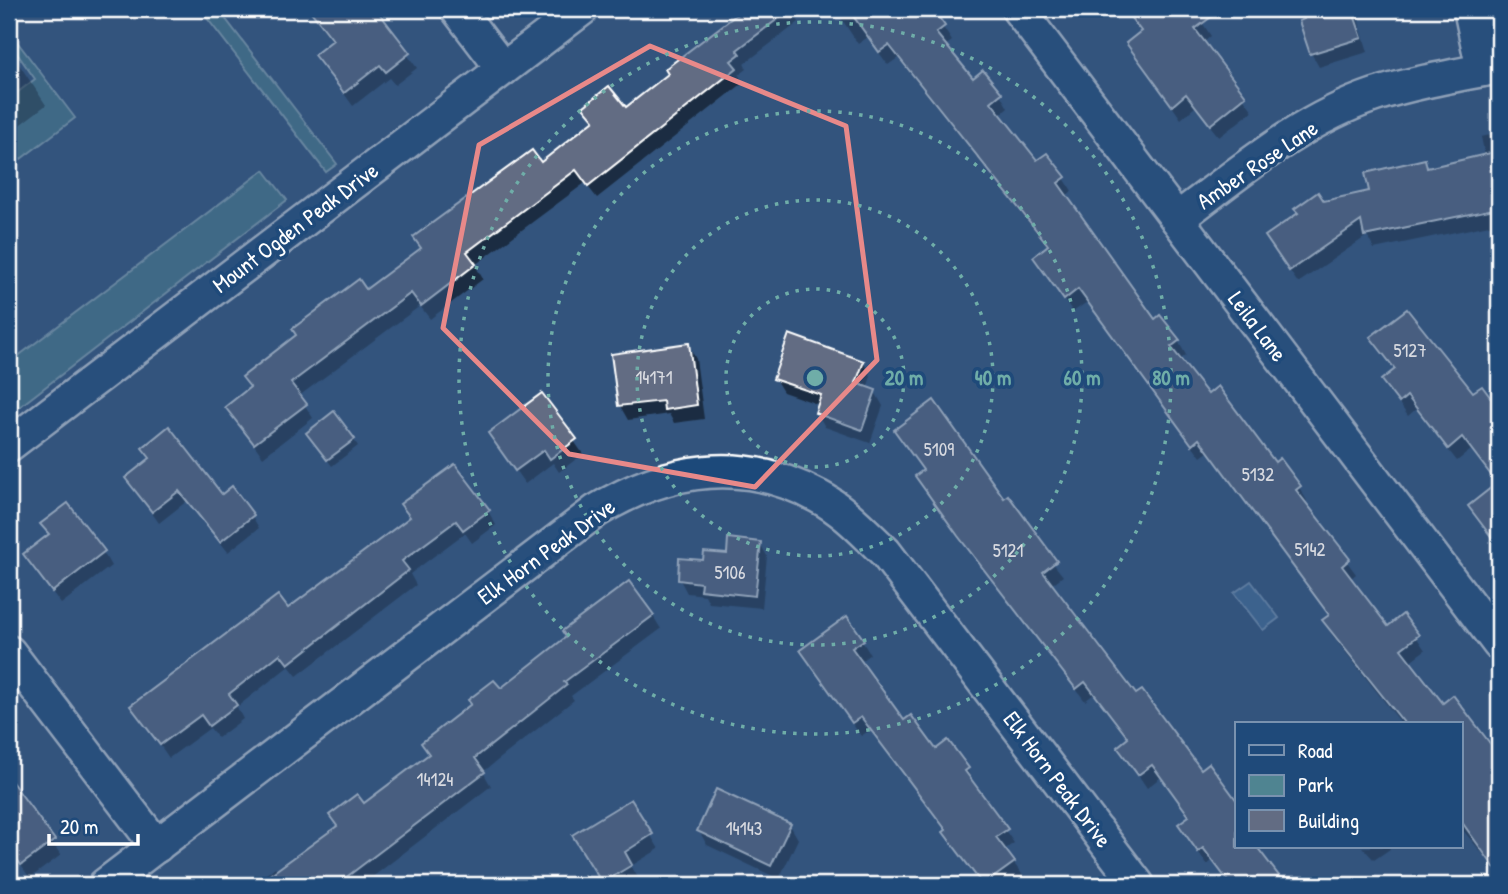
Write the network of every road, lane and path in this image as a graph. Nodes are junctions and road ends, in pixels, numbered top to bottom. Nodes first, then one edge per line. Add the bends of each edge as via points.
1 (457, 9) edge
2 (582, 9) edge
3 (1018, 9) edge
4 (1470, 9) edge
5 (1491, 68) edge
6 (503, 69) junction
7 (1177, 219) junction
8 (9, 445) edge
9 (1499, 644) edge
10 (9, 652) edge
11 (157, 846) junction
12 (105, 885) edge
13 (1139, 885) edge

1 - 6 street
2 - 6 street, Mount Ogden Peak Drive
3 - 7 street, Leila Lane
4 - 5 street
5 - 7 street, Amber Rose Lane via 1374,96 1322,119 1279,143
6 - 8 street, Mount Ogden Peak Drive
7 - 9 street, Leila Lane
10 - 11 street
11 - 12 street, Elk Horn Peak Drive
11 - 13 street, Elk Horn Peak Drive via 596,511 627,492 662,479 736,470 819,496 885,552

